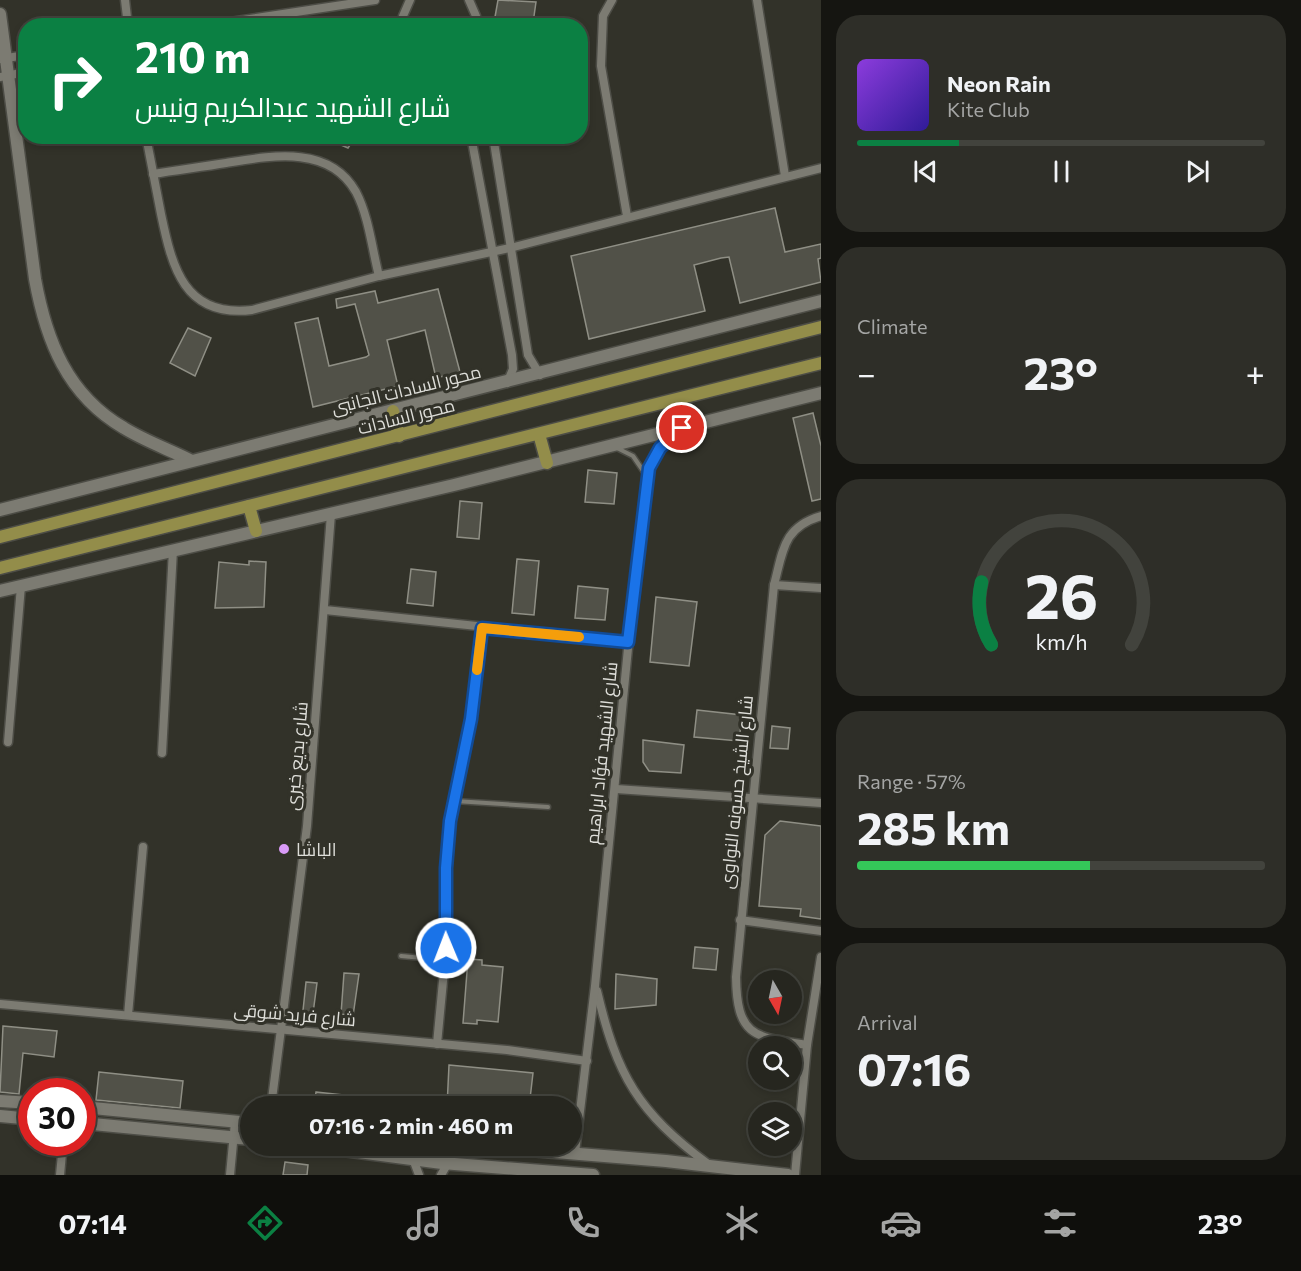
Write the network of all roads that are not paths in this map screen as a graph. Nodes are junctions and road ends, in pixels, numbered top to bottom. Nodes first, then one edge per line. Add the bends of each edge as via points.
1 (125, 0) edge
2 (375, 0) edge
3 (410, 0) edge
4 (612, 0) edge
5 (757, 0) edge
6 (472, 2) edge
7 (0, 14) edge
8 (127, 18) edge
9 (257, 18) edge
10 (403, 18) edge
11 (475, 18) edge
12 (18, 56) edge
13 (3, 59) edge
14 (4, 76) edge
15 (147, 144) edge
16 (473, 144) edge
17 (495, 144) edge
18 (821, 168) edge
19 (153, 174) junction
20 (785, 176) junction
21 (627, 216) junction
22 (510, 248) junction
23 (493, 251) junction
24 (379, 276) junction
25 (821, 302) edge
26 (821, 327) edge
27 (821, 363) edge
28 (540, 375) junction
29 (507, 383) junction
30 (821, 393) edge
31 (393, 411) junction
32 (682, 428) junction
33 (539, 434) junction
34 (399, 436) junction
35 (611, 446) junction
36 (190, 460) junction
37 (547, 463) junction
38 (647, 481) junction
39 (249, 506) junction
40 (0, 510) edge
41 (331, 514) junction
42 (821, 516) edge
43 (256, 531) junction
44 (0, 537) edge
45 (173, 550) junction
46 (0, 568) edge
47 (774, 585) junction
48 (21, 586) junction
49 (821, 588) edge
50 (0, 591) edge
51 (324, 610) junction
52 (482, 628) junction
53 (628, 642) junction
54 (8, 742) dead end
55 (162, 753) dead end
56 (616, 789) junction
57 (753, 798) junction
58 (453, 801) junction
59 (821, 803) edge
60 (548, 807) dead end
61 (143, 847) dead end
62 (740, 920) junction
63 (821, 931) edge
64 (401, 956) dead end
65 (821, 957) edge
66 (445, 960) junction
67 (595, 986) junction
68 (0, 1004) edge
69 (128, 1015) junction
70 (280, 1029) junction
71 (437, 1044) junction
72 (807, 1045) junction
73 (587, 1060) junction
74 (272, 1096) edge
75 (582, 1099) edge
76 (0, 1101) edge
77 (18, 1102) edge
78 (96, 1108) edge
79 (0, 1116) edge
80 (18, 1118) edge
81 (236, 1122) junction
82 (240, 1123) edge
83 (96, 1124) edge
84 (234, 1137) junction
85 (240, 1137) edge
86 (582, 1154) edge
87 (62, 1156) edge
88 (390, 1156) edge
89 (413, 1159) junction
90 (448, 1163) junction
91 (710, 1166) junction
92 (565, 1174) edge
93 (60, 1175) edge
94 (230, 1175) edge
95 (419, 1175) edge
96 (441, 1175) edge
97 (593, 1175) edge
98 (788, 1175) edge
99 (795, 1175) edge

1 - 8 street
2 - 9 street
3 - 10 street
4 - 21 street via 603,16 601,66
5 - 20 street
6 - 11 street
7 - 13 street
12 - 13 street
13 - 14 street
14 - 36 street via 34,279 42,318 59,362 76,387 106,416
15 - 19 street
16 - 23 street
17 - 22 street
18 - 20 street
19 - 24 street via 275,156 317,160 336,171 355,191
19 - 24 street via 174,270 188,290 208,304 231,311 252,310
20 - 21 street
21 - 22 street
22 - 23 street
22 - 28 street via 528,355
23 - 24 street
23 - 29 street via 513,363
25 - 28 street, محور السادات الجانبى
26 - 34 main road, محور السادات
27 - 33 main road
28 - 29 street, محور السادات الجانبى
29 - 31 street, محور السادات الجانبى
30 - 32 street
31 - 34 main road
31 - 36 street, محور السادات الجانبى
32 - 35 street
32 - 38 street, شارع الشهيد فؤاد ابراهيم via 656,453
33 - 37 main road
33 - 39 main road
34 - 44 main road, محور السادات
35 - 37 street
35 - 38 lane via 638,461
36 - 40 street, محور السادات الجانبى
37 - 41 street
38 - 53 street, شارع الشهيد فؤاد ابراهيم
39 - 43 main road
39 - 46 main road
41 - 43 street
41 - 51 street, شارع بديع خيرى
42 - 47 street, شارع الشيخ حسونه النواوى via 803,522 789,536
43 - 45 street
45 - 48 street
45 - 55 street
47 - 49 street
47 - 57 street, شارع الشيخ حسونه النواوى
48 - 50 street
48 - 54 street
51 - 52 street
51 - 70 street, شارع بديع خيرى via 306,826
52 - 53 street
52 - 58 street via 471,719
53 - 56 street, شارع الشهيد فؤاد ابراهيم
56 - 57 street
56 - 67 street, شارع الشهيد فؤاد ابراهيم
57 - 59 street
57 - 62 street, شارع الشيخ حسونه النواوى
58 - 60 lane
58 - 66 street via 446,868
61 - 69 street
62 - 63 street
62 - 72 street, شارع الشيخ حسونه النواوى via 736,977 740,1016 748,1028 762,1037
64 - 66 lane
65 - 72 street
66 - 71 street
67 - 73 street, شارع الشهيد فؤاد ابراهيم
67 - 91 street, شارع الشهيد فؤاد ابراهيم via 616,1059 635,1096 668,1133
68 - 69 street, شارع فريد شوقى
69 - 70 street, شارع فريد شوقى
70 - 71 street, شارع فريد شوقى
70 - 74 street, شارع بديع خيرى
71 - 73 street, شارع فريد شوقى
72 - 99 street
73 - 75 street, شارع الشهيد فؤاد ابراهيم
76 - 77 street
78 - 81 street
79 - 80 street
81 - 82 street
81 - 84 street
83 - 84 street
84 - 85 street
84 - 94 street
86 - 91 street
87 - 93 street
88 - 89 street
89 - 90 street
89 - 95 street
90 - 92 street
90 - 96 street
91 - 98 street
92 - 97 street

